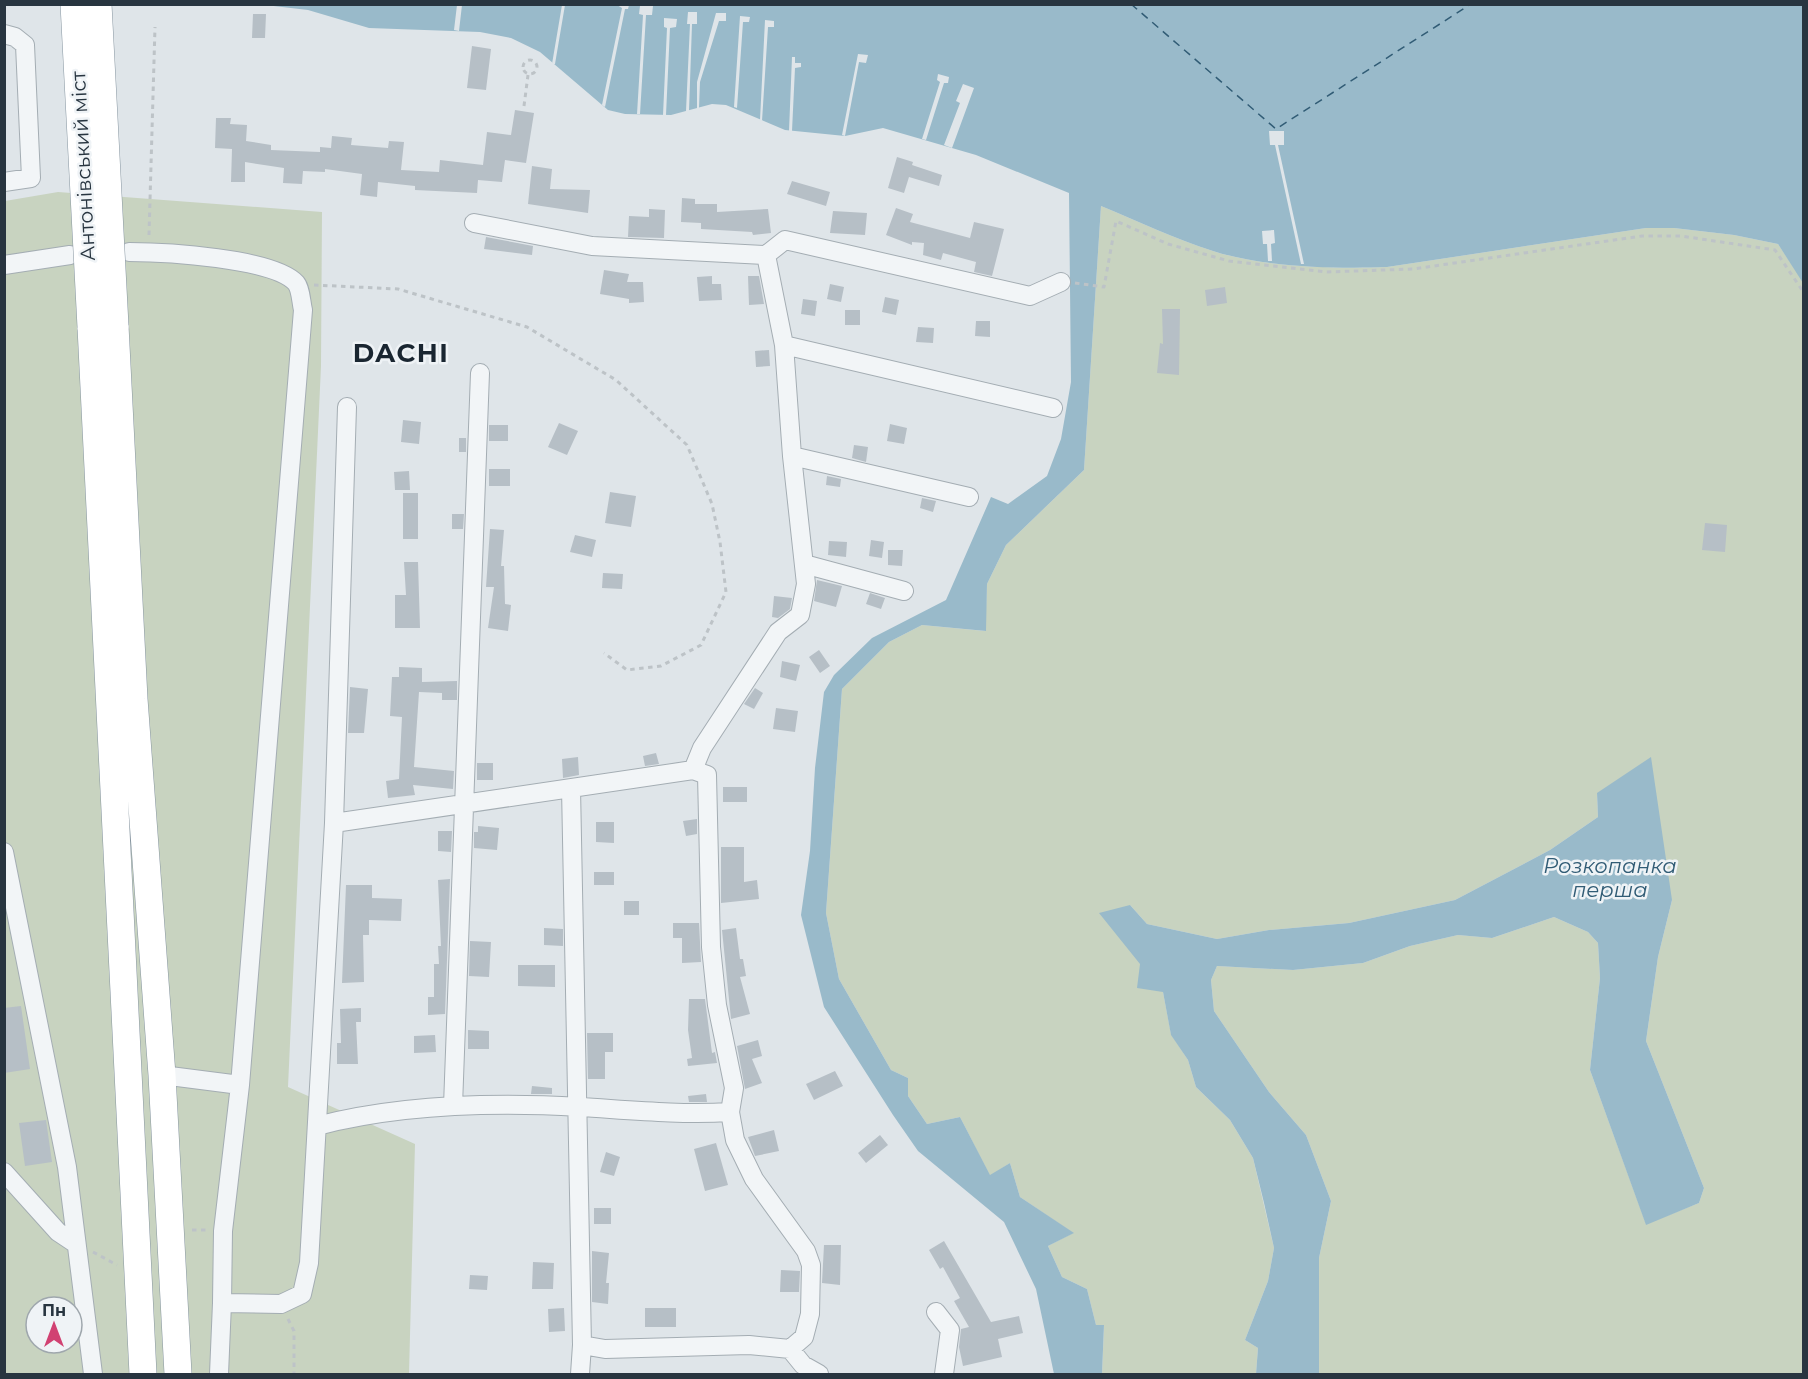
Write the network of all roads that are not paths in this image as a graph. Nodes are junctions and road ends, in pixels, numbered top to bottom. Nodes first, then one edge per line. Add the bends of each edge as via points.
1 (74, 4) edge
2 (98, 4) edge
3 (4, 34) edge
4 (4, 182) edge
5 (474, 223) dead end
6 (129, 252) dead end
7 (70, 255) dead end
8 (766, 255) junction
9 (4, 265) edge
10 (1061, 282) road end
11 (103, 326) junction
12 (784, 345) junction
13 (480, 373) dead end
14 (347, 407) dead end
15 (1053, 408) dead end
16 (792, 456) junction
17 (969, 497) dead end
18 (804, 564) junction
19 (904, 591) dead end
20 (693, 770) junction
21 (571, 788) junction
22 (463, 803) junction
23 (334, 823) junction
24 (5, 857) edge
25 (162, 1075) junction
26 (240, 1086) junction
27 (453, 1106) junction
28 (578, 1107) junction
29 (730, 1112) junction
30 (317, 1126) junction
31 (4, 1172) edge
32 (76, 1244) junction
33 (222, 1303) junction
34 (936, 1312) dead end
35 (582, 1345) junction
36 (790, 1348) junction
37 (93, 1374) edge
38 (143, 1374) edge
39 (178, 1374) edge
40 (219, 1374) edge
41 (580, 1374) edge
42 (819, 1374) edge
43 (944, 1374) edge

1 - 11 highway, Антонівський міст, bridge
2 - 11 highway, Антонівський міст, bridge
3 - 4 street via 26,45 31,178
5 - 8 street via 592,246
6 - 26 street via 250,263 279,271 297,284 303,310
7 - 9 street
8 - 10 street via 785,240 1030,296
8 - 12 street
11 - 25 highway
11 - 38 highway
12 - 15 street
12 - 16 street
13 - 22 street
14 - 23 street
16 - 17 street
16 - 18 street
18 - 19 street
18 - 20 street via 806,584 800,615 778,632 702,748
20 - 21 street
20 - 29 street via 707,775 711,947 717,1005 734,1088
21 - 22 street
21 - 28 street
22 - 23 street
22 - 27 street
23 - 30 street
24 - 32 street via 67,1167
25 - 26 street
25 - 39 highway
26 - 33 street via 223,1231
27 - 28 street
27 - 30 street via 357,1116
28 - 29 street via 686,1115
28 - 35 street
29 - 36 street via 735,1140 754,1179 806,1251 811,1265 804,1337
30 - 33 street via 309,1263 302,1294 281,1304
31 - 32 street via 58,1232
32 - 37 street
33 - 40 street
34 - 43 street via 950,1330
35 - 36 street via 605,1349 749,1345
35 - 41 street
36 - 42 street via 803,1365

